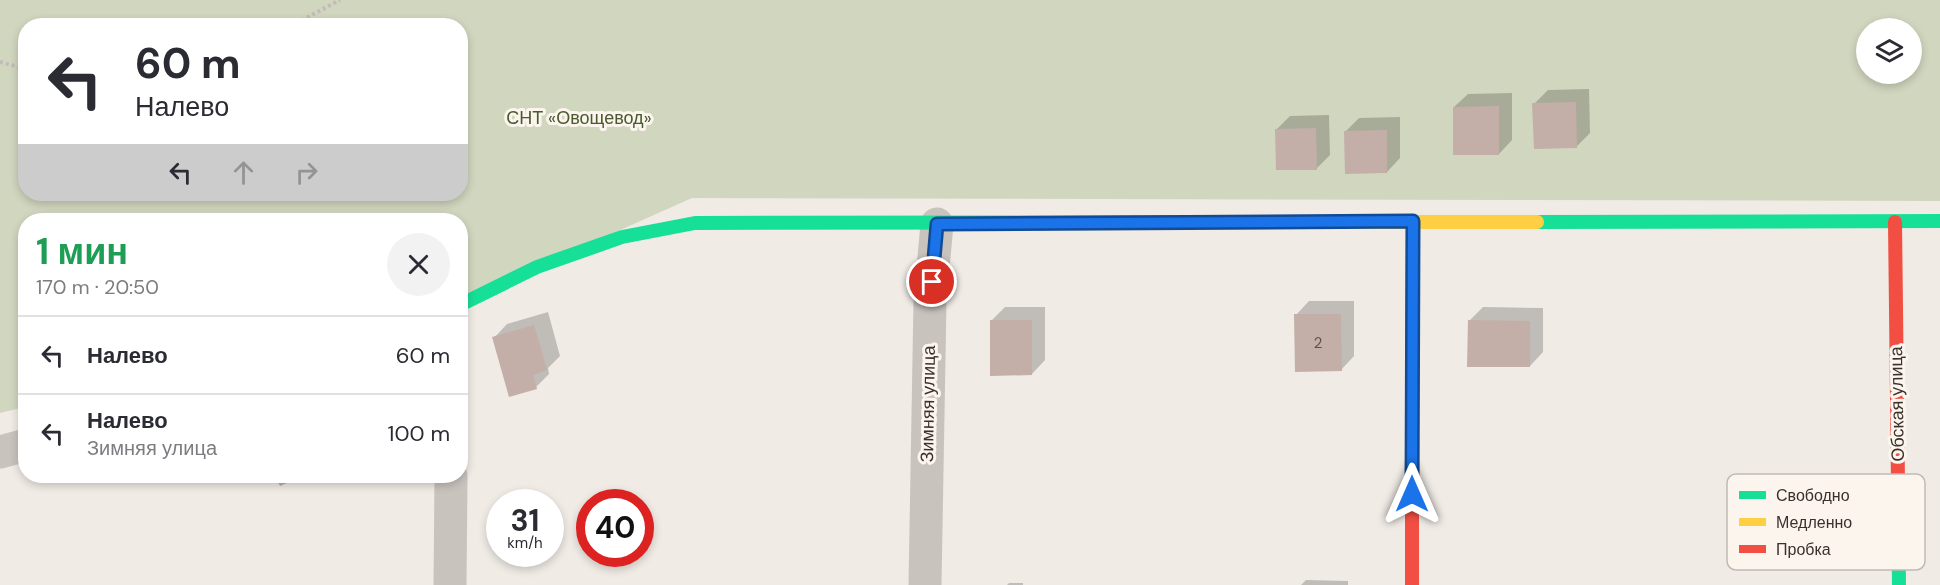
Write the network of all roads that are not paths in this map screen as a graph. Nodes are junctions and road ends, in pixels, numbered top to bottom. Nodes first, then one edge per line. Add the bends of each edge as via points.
1 (1413, 221) junction
2 (1940, 221) edge
3 (1895, 222) junction
4 (937, 224) junction
5 (468, 301) edge
6 (18, 447) edge
7 (0, 452) edge
8 (1898, 474) edge
9 (451, 483) edge
10 (1899, 570) edge
11 (450, 585) edge
12 (925, 585) edge
13 (1412, 585) edge
14 (1899, 585) edge

1 - 3 street
1 - 4 street
1 - 13 street
2 - 3 street
3 - 8 street, Обская улица
4 - 5 street via 695,223 622,237 537,267
4 - 12 street, Зимняя улица via 930,301
6 - 7 street
9 - 11 street
10 - 14 street, Обская улица

